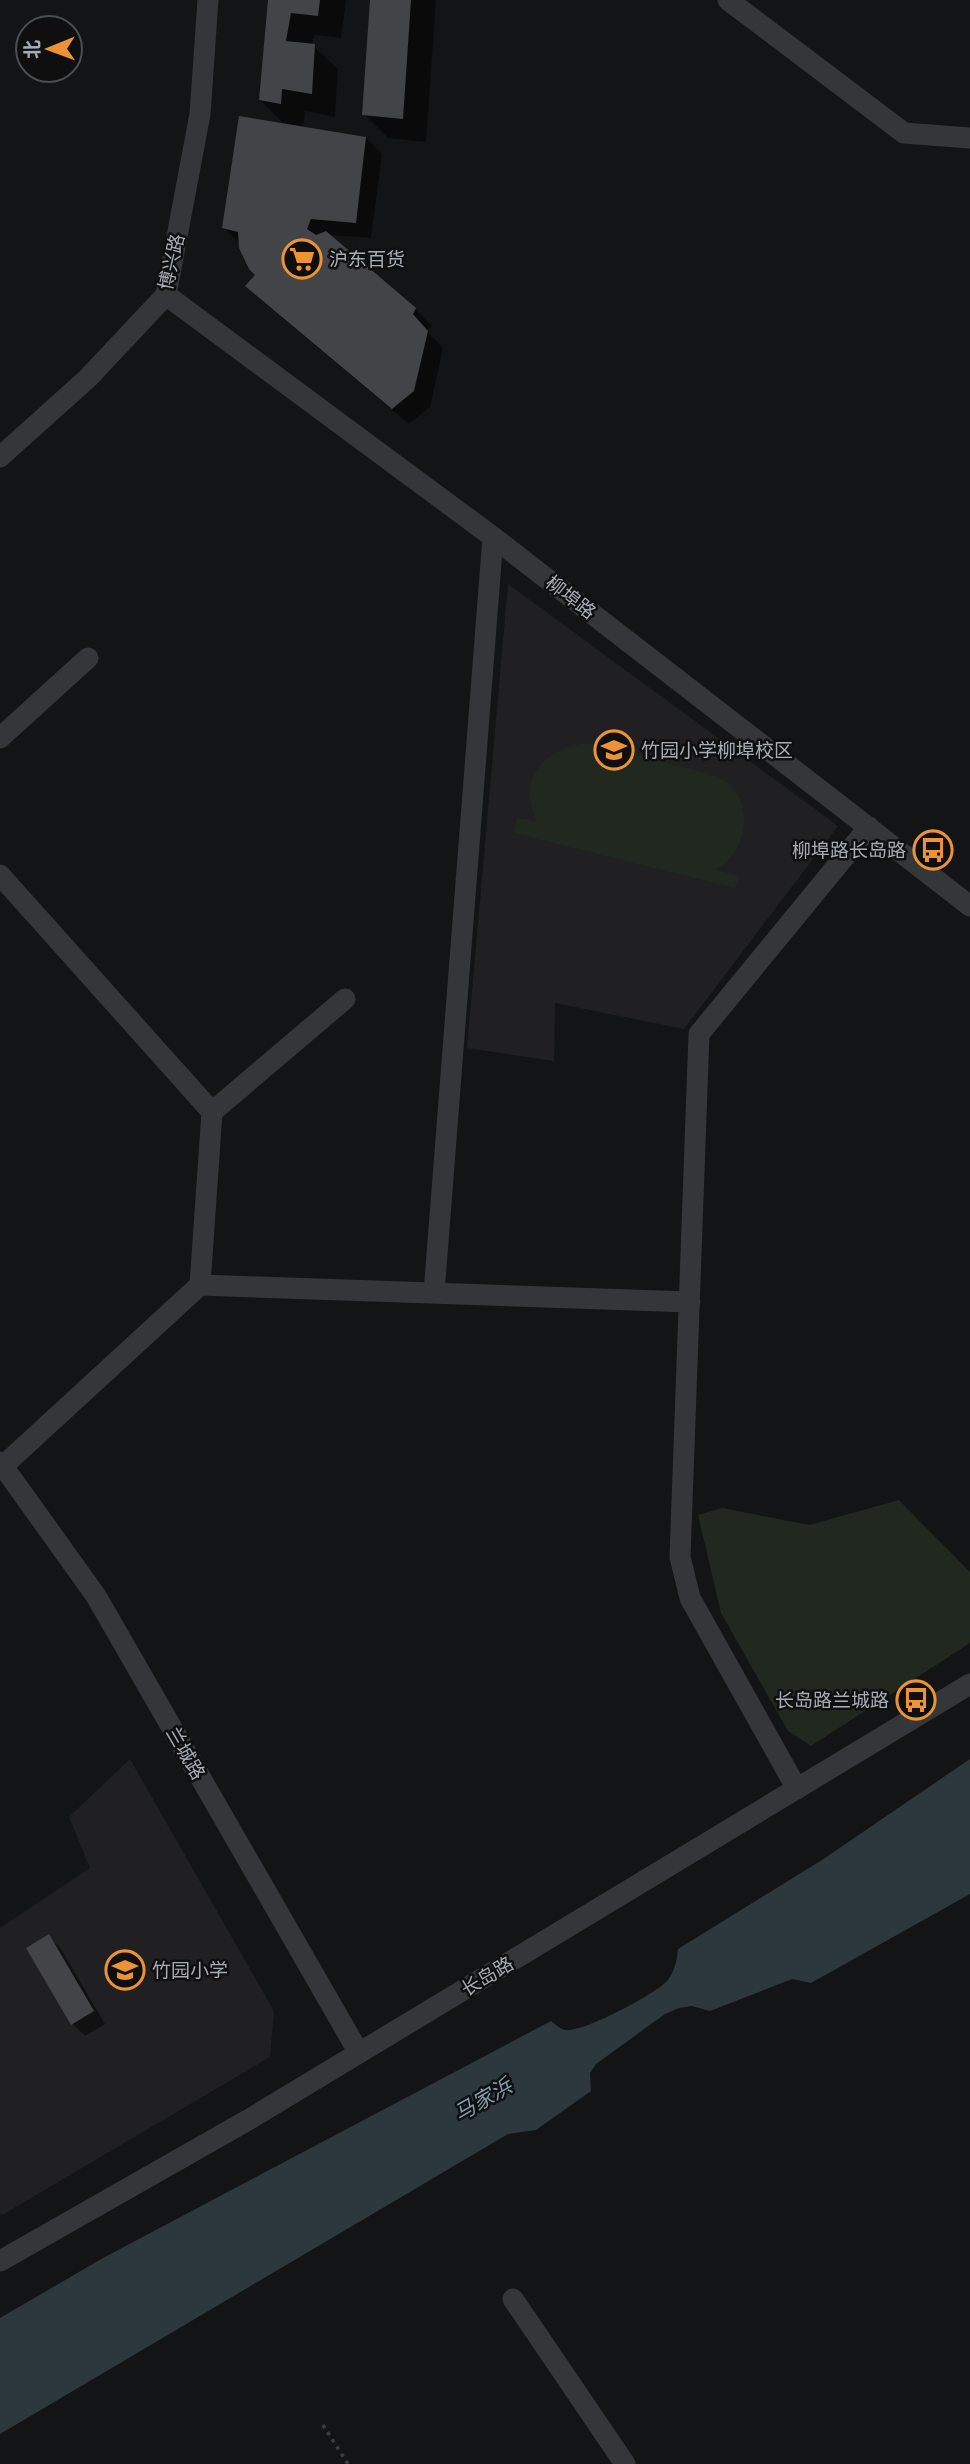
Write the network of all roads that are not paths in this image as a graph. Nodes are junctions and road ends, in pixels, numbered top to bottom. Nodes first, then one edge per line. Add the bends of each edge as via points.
1 (208, 0) edge
2 (728, 0) edge
3 (970, 138) edge
4 (166, 296) junction
5 (0, 457) edge
6 (493, 537) junction
7 (88, 658) dead end
8 (0, 738) edge
9 (869, 827) junction
10 (0, 875) edge
11 (970, 906) edge
12 (345, 999) dead end
13 (212, 1112) junction
14 (200, 1285) junction
15 (435, 1293) junction
16 (690, 1302) junction
17 (1, 1464) edge
18 (970, 1684) edge
19 (797, 1789) junction
20 (359, 2053) junction
21 (0, 2261) edge
22 (513, 2299) dead end
23 (625, 2464) edge

1 - 4 street, 博兴路 via 200,114
2 - 3 street via 904,133
4 - 5 street, 博兴路 via 88,377
4 - 6 street, 柳埠路
6 - 9 street, 柳埠路
6 - 15 street
7 - 8 street
9 - 11 street, 柳埠路
9 - 16 street via 699,1034
10 - 13 street
12 - 13 street
13 - 14 street
14 - 15 street
14 - 17 street
15 - 16 street
16 - 19 street via 680,1557 690,1598
17 - 20 street, 兰城路 via 96,1596
18 - 19 street, 长岛路
19 - 20 street, 长岛路
20 - 21 street, 长岛路
22 - 23 street

